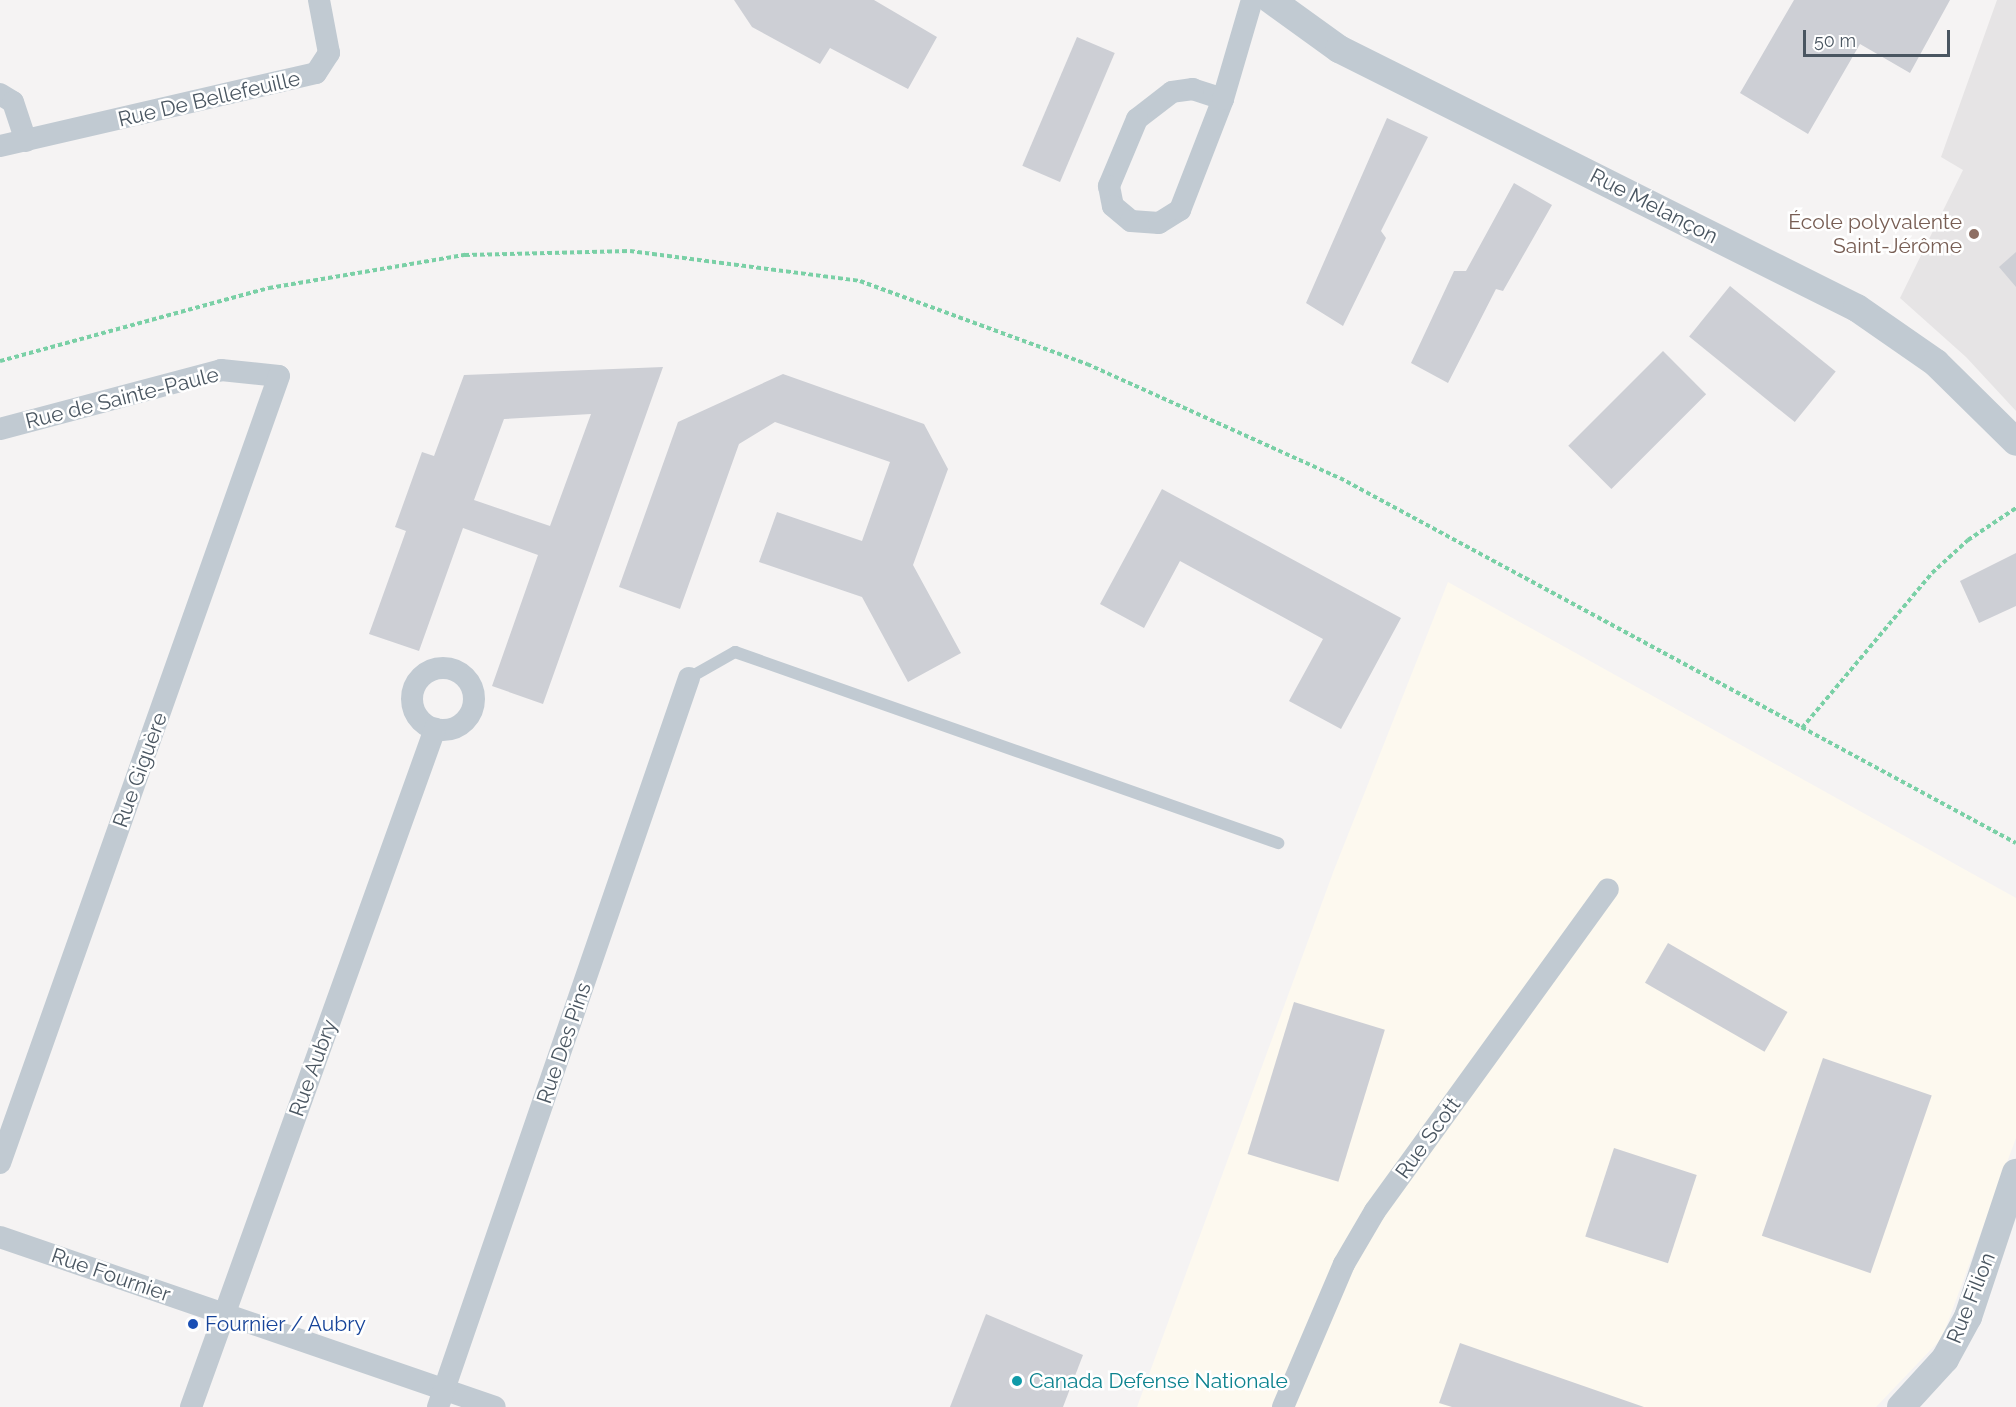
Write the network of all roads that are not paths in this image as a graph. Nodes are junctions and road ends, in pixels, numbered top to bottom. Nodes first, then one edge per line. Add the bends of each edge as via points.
1 (318, 0) edge
2 (1252, 0) edge
3 (1271, 0) edge
4 (0, 94) edge
5 (1223, 99) junction
6 (26, 141) junction
7 (0, 146) edge
8 (279, 376) joint
9 (0, 429) edge
10 (2016, 442) edge
11 (689, 678) joint
12 (435, 729) dead end
13 (1278, 843) dead end
14 (1608, 889) dead end
15 (0, 1163) edge
16 (2016, 1173) edge
17 (0, 1237) edge
18 (225, 1314) junction
19 (441, 1398) edge
20 (191, 1407) edge
21 (495, 1407) edge
22 (1283, 1407) edge
23 (1900, 1407) edge

1 - 6 street, Rue De Bellefeuille via 329,52 316,73
2 - 5 street
3 - 10 street, Rue Melançon via 1339,49 1857,308 1936,363
4 - 6 street via 13,102
5 - 5 street via 1180,210 1159,223 1131,221 1113,206 1109,186 1137,119 1172,92 1193,90
6 - 7 street, Rue De Bellefeuille
8 - 9 street, Rue de Sainte-Paule via 221,370
8 - 15 street, Rue Giguère
11 - 13 lane via 735,652
11 - 19 street, Rue Des Pins
12 - 18 street, Rue Aubry
14 - 22 street, Rue Scott via 1375,1211 1344,1264
16 - 23 street, Rue Filion via 1968,1317 1945,1359
17 - 18 street, Rue Fournier
18 - 19 street, Rue Fournier
18 - 20 street, Rue Aubry
19 - 21 street, Rue Fournier

